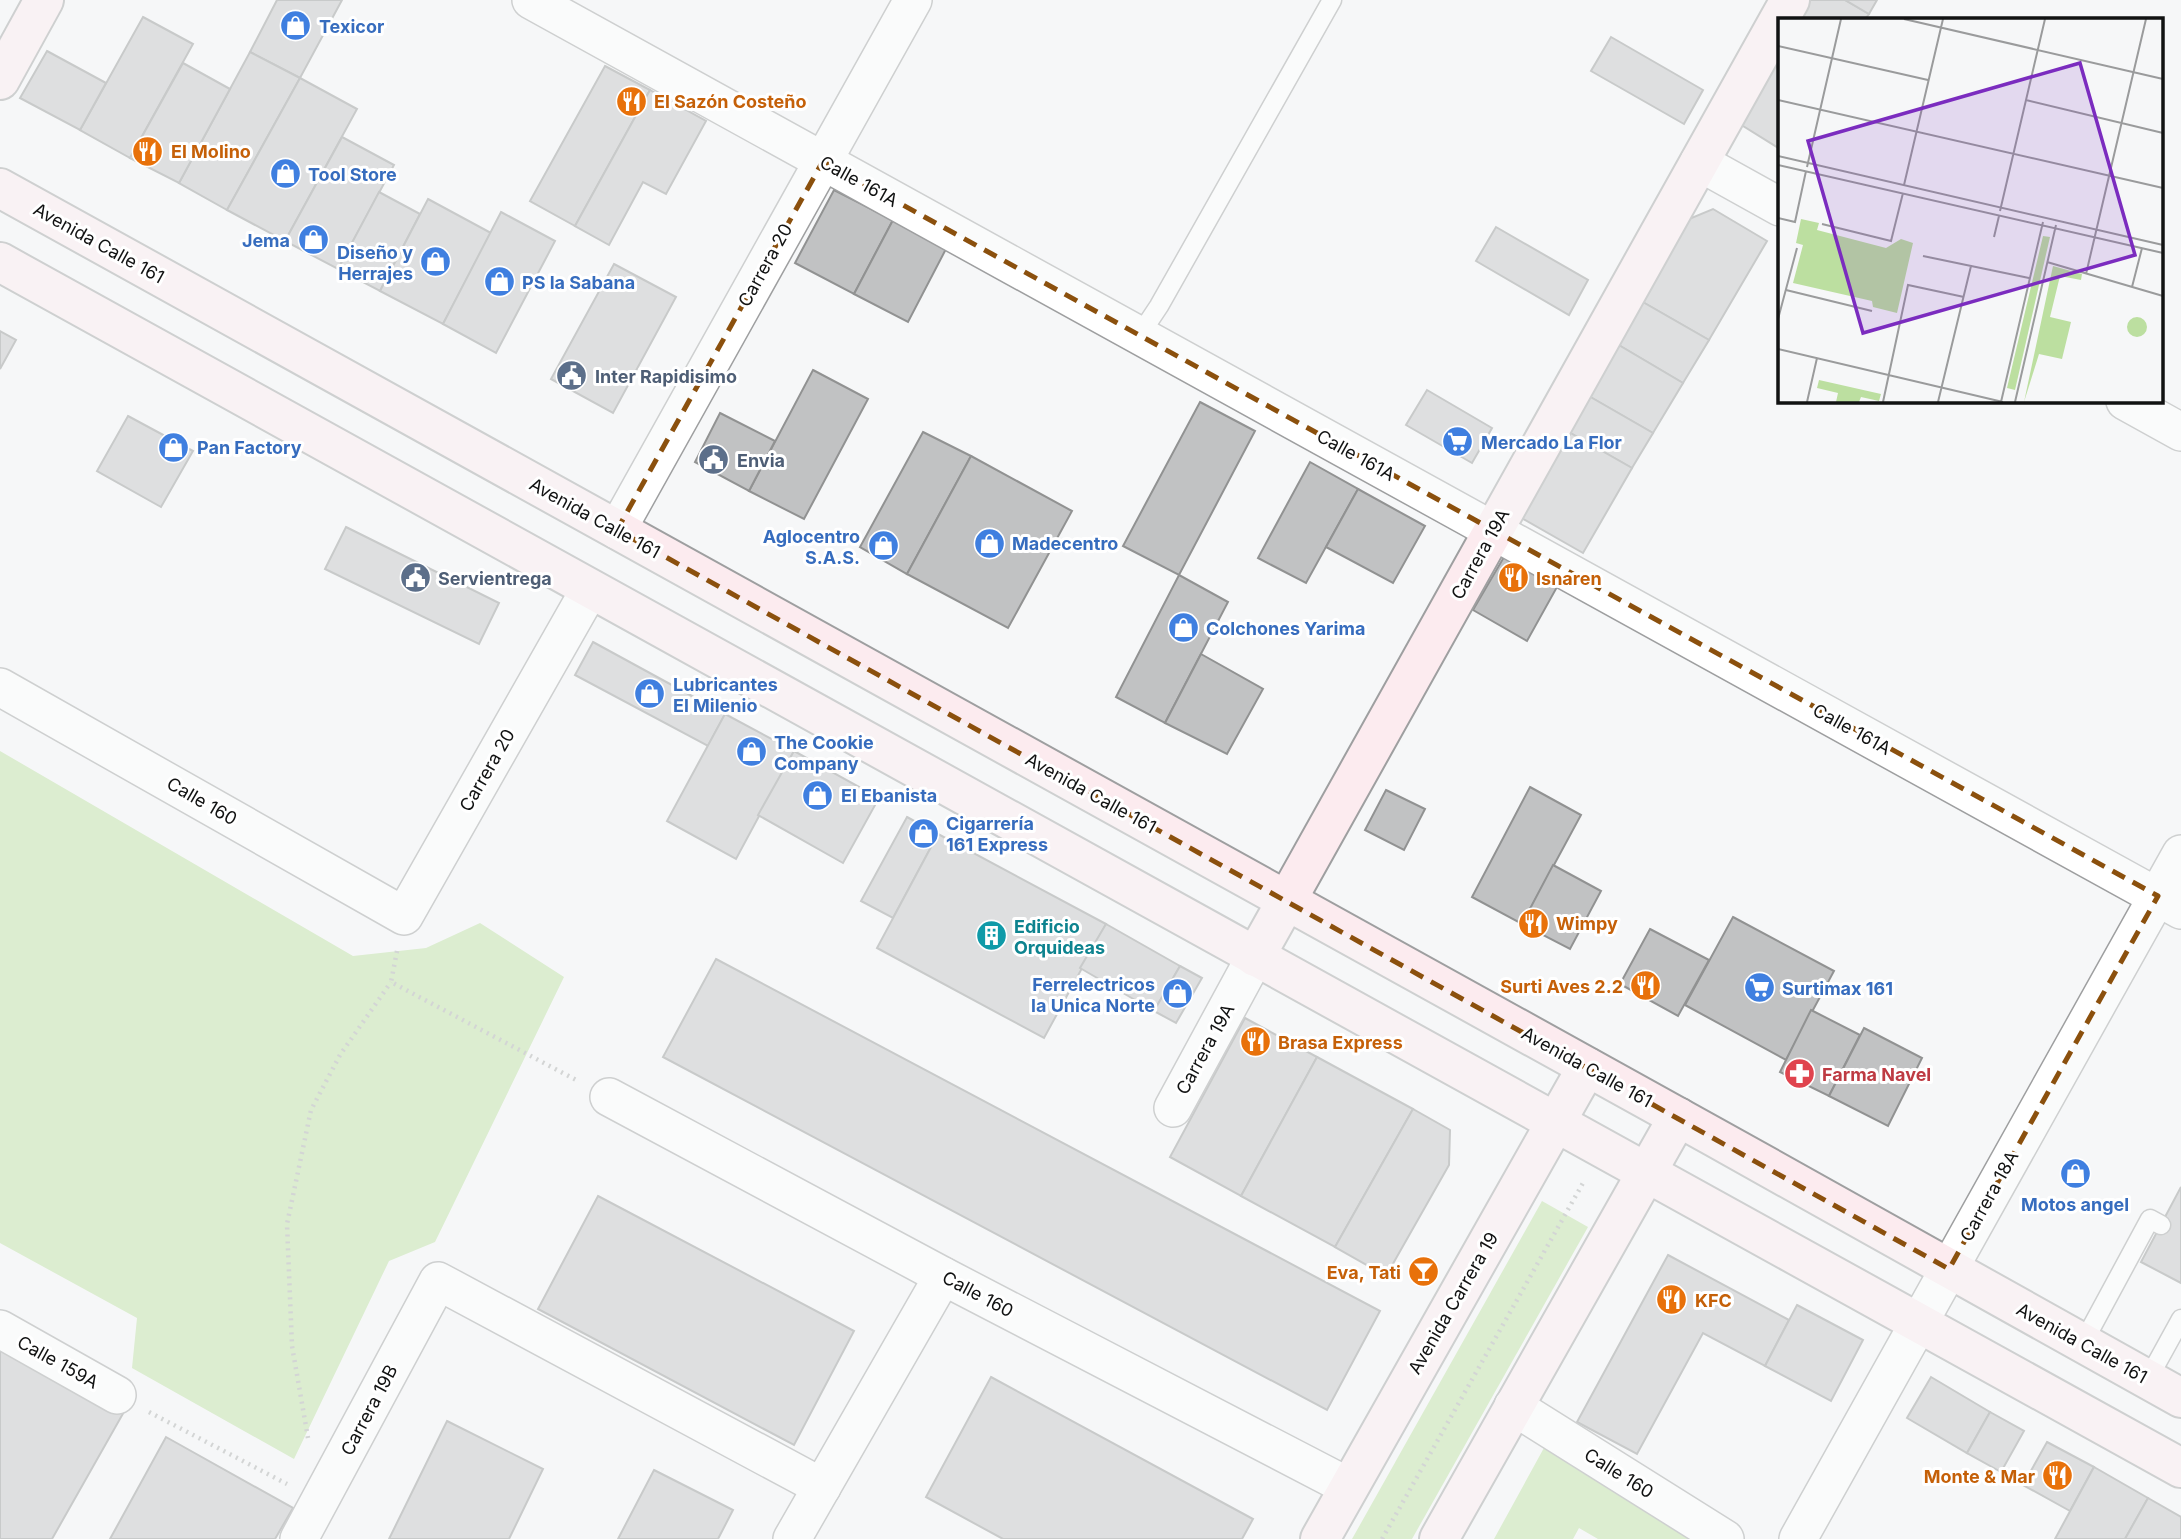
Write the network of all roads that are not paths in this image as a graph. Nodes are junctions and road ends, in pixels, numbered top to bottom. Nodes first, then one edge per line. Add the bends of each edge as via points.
1 (44, 0) edge
2 (531, 0) edge
3 (913, 0) edge
4 (1332, 0) edge
5 (1790, 0) edge
6 (1780, 18) edge
7 (1778, 21) edge
8 (0, 80) edge
9 (823, 161) junction
10 (1699, 162) junction
11 (0, 188) edge
12 (1778, 206) edge
13 (0, 262) edge
14 (1139, 336) junction
15 (2127, 402) edge
16 (2181, 432) edge
17 (617, 530) junction
18 (1493, 531) junction
19 (590, 589) junction
20 (0, 687) edge
21 (2181, 854) edge
22 (1286, 901) junction
23 (2170, 903) edge
24 (404, 916) joint
25 (1255, 957) junction
26 (1587, 1067) junction
27 (609, 1097) road end
28 (1173, 1108) dead end
29 (1678, 1117) junction
30 (1555, 1123) junction
31 (1646, 1173) junction
32 (2161, 1225) dead end
33 (1949, 1269) junction
34 (943, 1276) junction
35 (2181, 1319) edge
36 (1919, 1323) junction
37 (0, 1329) edge
38 (2083, 1343) junction
39 (2147, 1380) junction
40 (117, 1395) road end
41 (2181, 1398) edge
42 (1513, 1406) junction
43 (2181, 1468) edge
44 (822, 1487) junction
45 (1349, 1487) junction
46 (299, 1539) edge
47 (792, 1539) edge
48 (1320, 1539) edge
49 (1439, 1539) edge
50 (1725, 1539) edge
51 (1798, 1539) edge

1 - 8 main road
2 - 9 street, Calle 161A
3 - 9 street, Carrera 20
4 - 14 lane
5 - 6 main road, Carrera 19A
7 - 10 main road, Carrera 19A
9 - 14 street, Calle 161A
9 - 17 street, Carrera 20
10 - 12 street
10 - 18 main road, Carrera 19A
11 - 17 main road, Avenida Calle 161
13 - 19 main road
14 - 18 street, Calle 161A
15 - 16 street
17 - 22 main road, Avenida Calle 161
18 - 22 main road, Carrera 19A
18 - 23 street, Calle 161A
19 - 24 street, Carrera 20
19 - 25 main road
20 - 24 street, Calle 160
21 - 23 street, Carrera 18A
22 - 25 main road, Carrera 19A
22 - 26 main road, Avenida Calle 161
23 - 33 street, Carrera 18A
25 - 28 street, Carrera 19A
25 - 30 main road
26 - 29 main road, Avenida Calle 161
26 - 30 main road, Avenida Carrera 19
27 - 34 street, Calle 160
29 - 31 main road
29 - 33 main road, Avenida Calle 161
30 - 31 main road
30 - 45 main road, Avenida Carrera 19
31 - 36 main road
31 - 42 main road
32 - 38 lane via 2150,1219
33 - 36 street, Carrera 18A
33 - 38 main road, Avenida Calle 161
34 - 44 street
34 - 45 street, Calle 160
35 - 39 lane
36 - 43 main road
36 - 51 street, Carrera 18A
37 - 40 street, Calle 159A
38 - 39 main road, Avenida Calle 161
39 - 41 main road, Avenida Calle 161
42 - 49 main road
42 - 50 street, Calle 160
44 - 46 street, Carrera 19B via 438,1281
44 - 47 street
45 - 48 main road, Avenida Carrera 19

